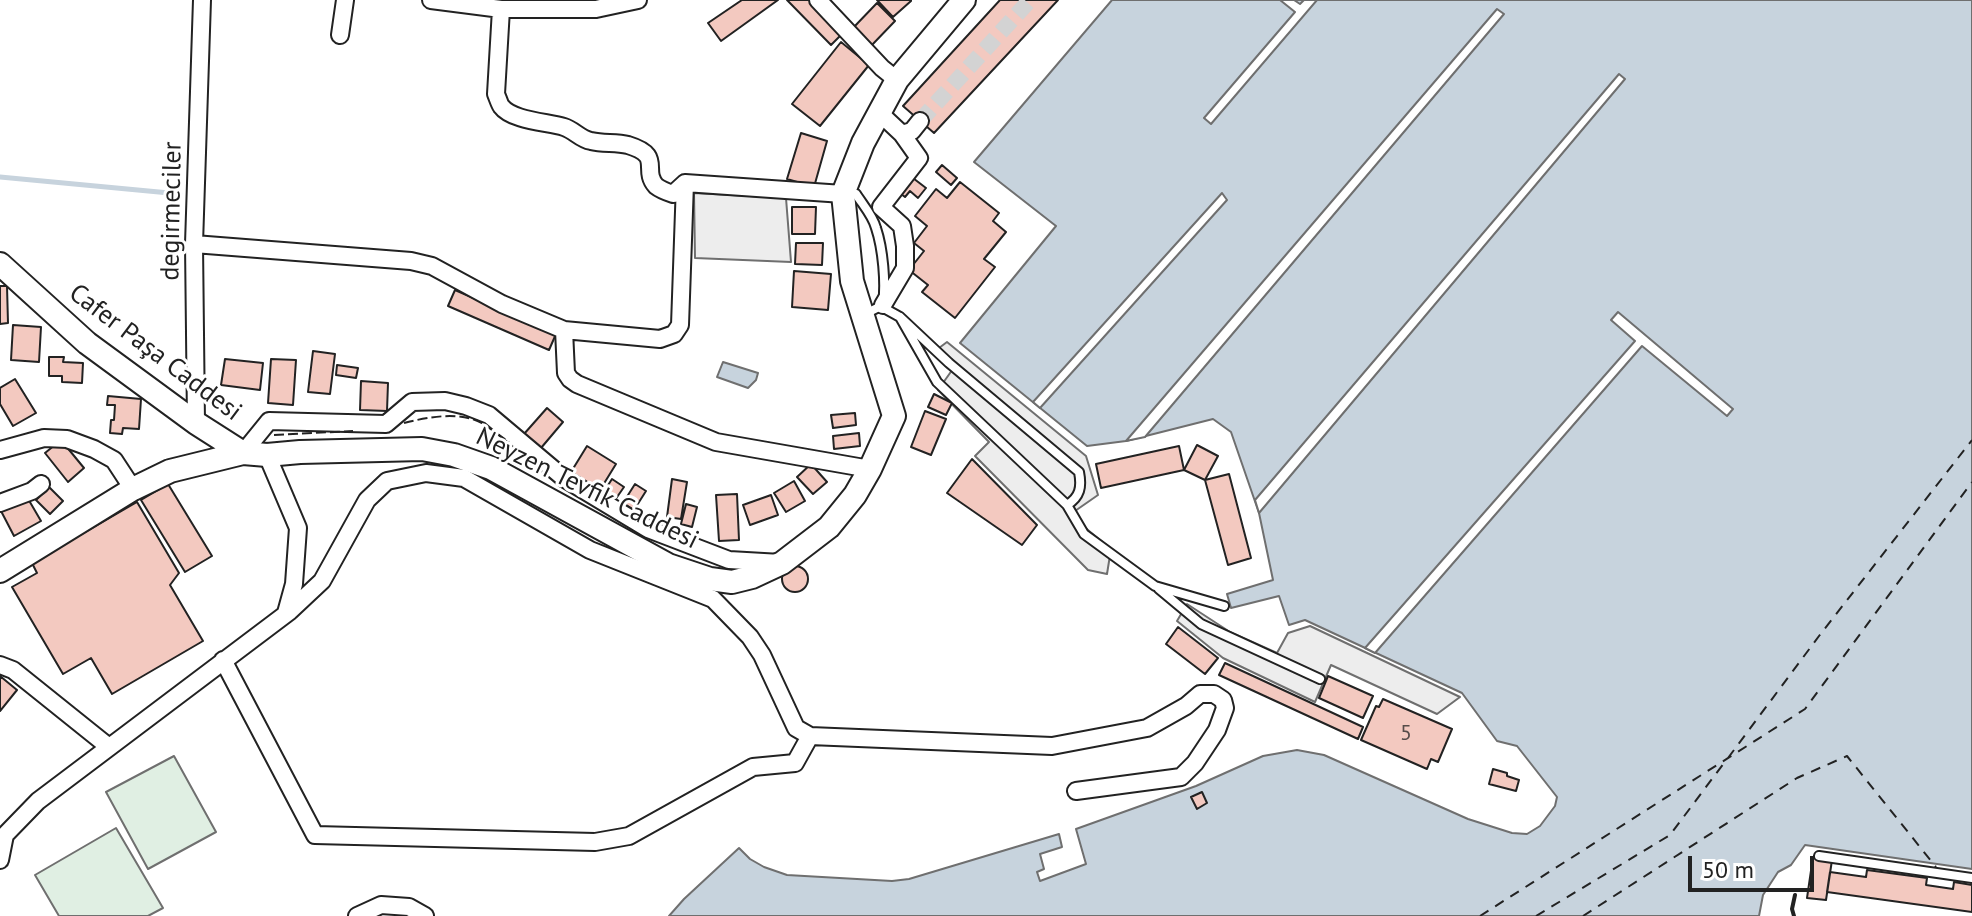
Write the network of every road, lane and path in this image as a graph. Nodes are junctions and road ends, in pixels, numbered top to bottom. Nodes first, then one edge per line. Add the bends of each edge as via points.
1 (202, 0) edge
2 (345, 0) edge
3 (431, 0) edge
4 (638, 0) edge
5 (818, 0) edge
6 (964, 0) edge
7 (501, 9) junction
8 (340, 35) dead end
9 (897, 80) junction
10 (885, 118) dead end
11 (920, 121) tunnel mouth
12 (902, 134) junction
13 (685, 183) junction
14 (844, 193) junction
15 (194, 244) junction
16 (0, 264) edge
17 (876, 309) junction
18 (900, 317) junction
19 (564, 330) junction
20 (196, 423) junction
21 (0, 450) edge
22 (243, 453) junction
23 (267, 455) junction
24 (870, 469) junction
25 (41, 484) dead end
26 (133, 489) junction
27 (0, 503) edge
28 (1067, 505) junction
29 (782, 563) junction
30 (0, 571) edge
31 (1155, 586) junction
32 (1224, 606) dead end
33 (285, 615) junction
34 (223, 660) junction
35 (0, 665) edge
36 (1320, 679) dead end
37 (810, 736) junction
38 (109, 747) junction
39 (1076, 791) dead end
40 (1819, 856) dead end
41 (0, 860) edge
42 (1972, 878) edge
43 (357, 916) edge
44 (425, 916) edge

1 - 15 street, degirmeciler
2 - 8 street
3 - 7 street
4 - 7 street via 596,9
5 - 9 street
6 - 9 main road, Neyzen Tevfik Caddesi
7 - 13 street via 496,94 500,105 509,113 562,126 591,141 642,150 659,189 673,194
9 - 14 main road, Neyzen Tevfik Caddesi via 863,143
10 - 12 street
11 - 12 street
12 - 17 street via 919,158 881,207 902,226 905,268
13 - 14 street
13 - 19 street via 680,325 674,334 660,339
14 - 17 main road, Neyzen Tevfik Caddesi via 852,281
14 - 17 lane via 856,194 876,225 885,291
15 - 19 street via 411,261 432,266
15 - 20 street, degirmeciler
16 - 20 main road, Cafer Paşa Caddesi via 87,343
17 - 18 lane
17 - 24 main road, Neyzen Tevfik Caddesi via 894,416
18 - 28 lane via 937,382
18 - 28 lane via 1079,472 1082,485
19 - 24 street via 566,373 577,384 716,442
20 - 22 main road, Cafer Paşa Caddesi
21 - 26 street via 44,438 67,439 114,460
22 - 23 main road, Neyzen Tevfik Caddesi
22 - 26 main road via 170,471
22 - 29 street via 269,421 386,424 412,402 445,401 489,415 565,479 648,529 729,560
23 - 29 main road, Neyzen Tevfik Caddesi via 422,449 454,455 491,468 668,565 710,579 732,582
23 - 33 street via 298,528 294,584
24 - 29 main road, Neyzen Tevfik Caddesi via 829,527
25 - 27 street
26 - 30 main road
28 - 31 lane via 1084,534
31 - 32 lane
31 - 36 lane via 1201,624
33 - 34 street
33 - 37 street via 322,581 367,500 387,481 426,473 464,478 590,550 713,599 750,637 796,728
34 - 37 street via 315,835 595,842 629,836 753,767 795,763
34 - 38 street
35 - 38 street
37 - 39 street via 1052,746 1147,728 1200,694 1223,700 1217,730 1181,777
38 - 41 street via 38,801 5,835
40 - 42 lane
43 - 44 street via 381,905 409,907

